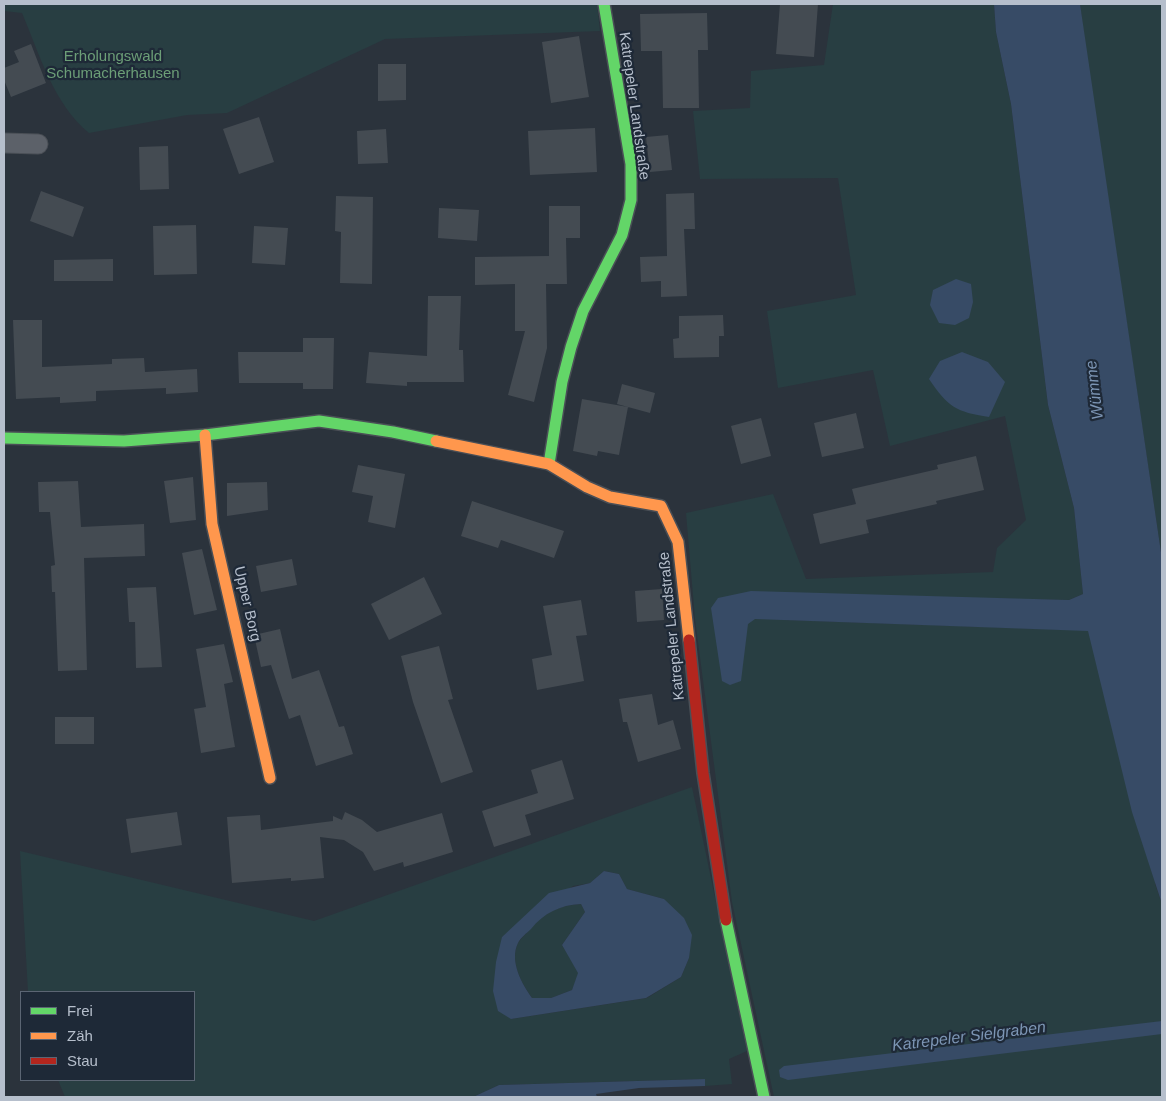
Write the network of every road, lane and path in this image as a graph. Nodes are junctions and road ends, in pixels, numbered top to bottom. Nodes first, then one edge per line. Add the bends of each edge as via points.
1 (604, 4) edge
2 (4, 143) edge
3 (38, 144) dead end
4 (204, 435) junction
5 (4, 438) edge
6 (549, 464) junction
7 (270, 778) dead end
8 (764, 1097) edge

1 - 6 street, Katrepeler Landstraße via 630,164 631,200 622,235 583,311 570,347
2 - 3 street
4 - 5 street via 124,440
4 - 6 street via 319,421 393,432
4 - 7 street, Upper Borg via 212,524
6 - 8 street, Katrepeler Landstraße via 610,497 661,506 678,542 703,773 730,946

